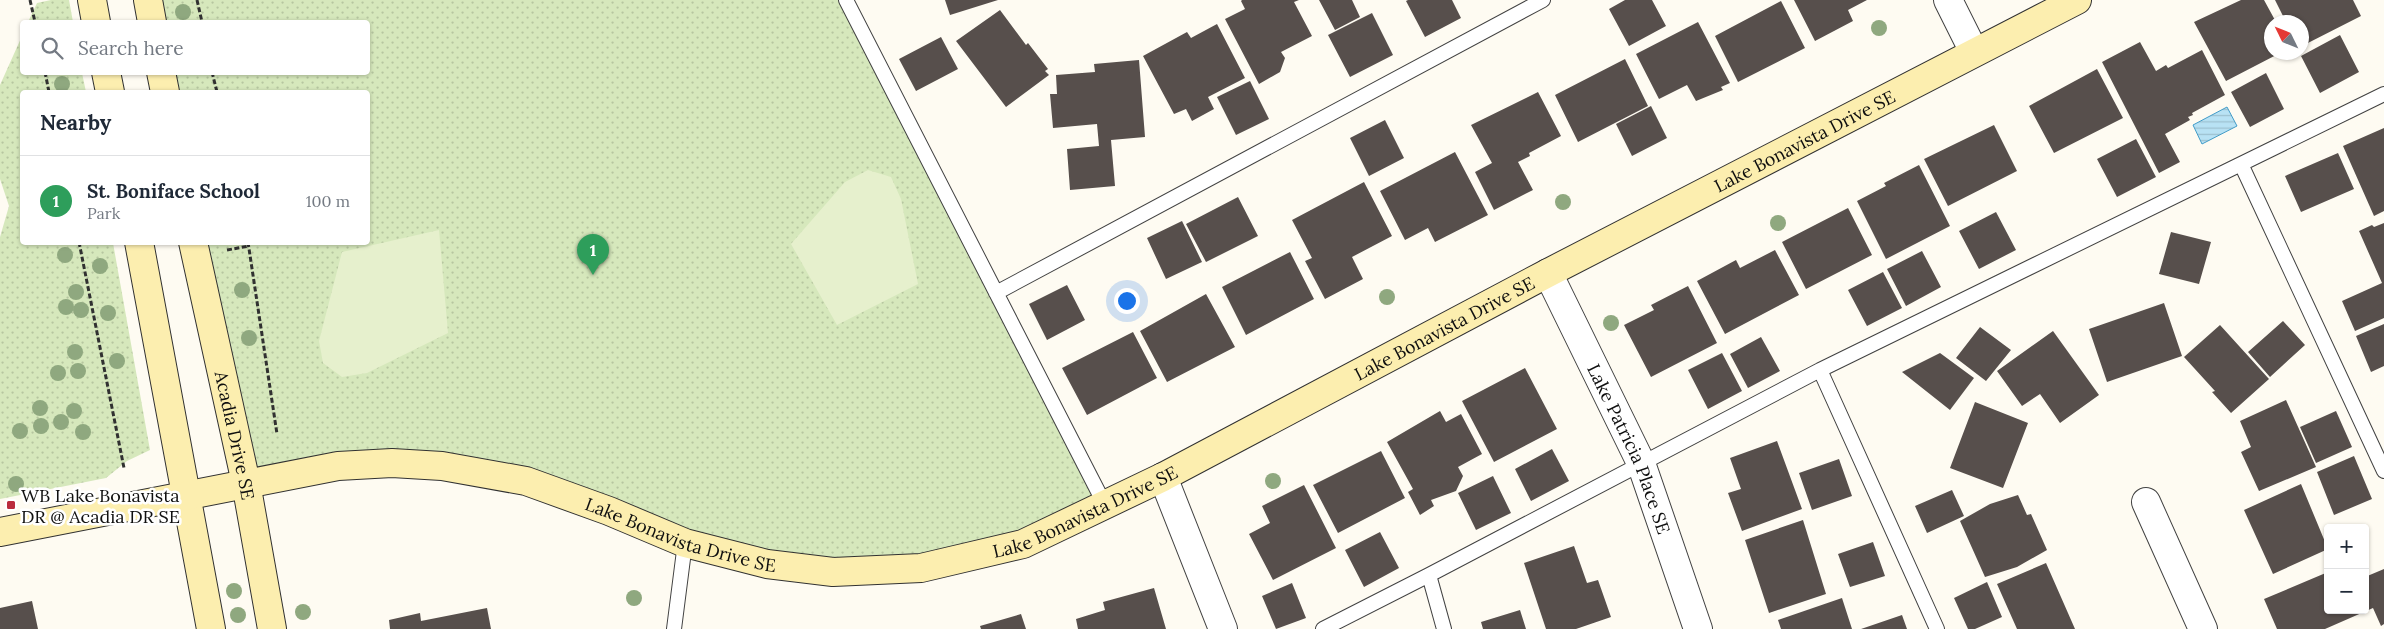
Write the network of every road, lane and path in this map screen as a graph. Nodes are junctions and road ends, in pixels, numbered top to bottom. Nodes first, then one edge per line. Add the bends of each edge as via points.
1 (30, 0) edge
2 (92, 0) edge
3 (148, 0) edge
4 (197, 0) edge
5 (846, 0) edge
6 (1543, 0) edge
7 (1948, 0) edge
8 (2077, 0) edge
9 (35, 20) edge
10 (96, 20) edge
11 (152, 20) edge
12 (202, 20) edge
13 (1974, 52) junction
14 (46, 75) edge
15 (107, 75) edge
16 (162, 75) edge
17 (213, 75) edge
18 (49, 90) edge
19 (110, 90) edge
20 (165, 90) edge
21 (216, 90) edge
22 (2384, 94) edge
23 (2241, 164) junction
24 (80, 245) edge
25 (140, 245) edge
26 (195, 245) edge
27 (248, 245) edge
28 (1548, 274) junction
29 (996, 293) junction
30 (1820, 370) junction
31 (277, 434) dead end
32 (1641, 462) junction
33 (124, 468) dead end
34 (2384, 471) edge
35 (1163, 477) junction
36 (246, 483) junction
37 (186, 494) junction
38 (2146, 502) dead end
39 (1105, 505) junction
40 (0, 532) edge
41 (685, 543) junction
42 (1430, 575) junction
43 (211, 629) edge
44 (272, 629) edge
45 (674, 629) edge
46 (1223, 629) edge
47 (1323, 629) edge
48 (1444, 629) edge
49 (1698, 629) edge
50 (1938, 629) edge
51 (2203, 629) edge

1 - 9 path
2 - 10 street
3 - 11 street
4 - 12 path
5 - 29 lane
6 - 29 lane
7 - 13 street
8 - 13 street, Lake Bonavista Drive SE
13 - 28 street, Lake Bonavista Drive SE
14 - 18 path
15 - 19 street
16 - 20 street
17 - 21 path
22 - 23 lane
23 - 30 lane
23 - 34 lane
24 - 33 path
25 - 37 street
26 - 36 street, Acadia Drive SE
27 - 31 path
28 - 32 street, Lake Patricia Place SE
28 - 35 street, Lake Bonavista Drive SE
29 - 39 lane
30 - 32 lane
30 - 50 lane
32 - 42 lane
32 - 49 street, Lake Patricia Place SE
35 - 39 street, Lake Bonavista Drive SE
35 - 46 street
36 - 37 street, Lake Bonavista Drive SE
36 - 41 street, Lake Bonavista Drive SE via 338,466 392,463 442,466 526,481
36 - 44 street, Acadia Drive SE
37 - 40 street, Lake Bonavista Drive SE
37 - 43 street
38 - 51 street
39 - 41 street, Lake Bonavista Drive SE via 1023,544 922,568 833,572 767,564
41 - 45 lane
42 - 47 lane
42 - 48 lane

